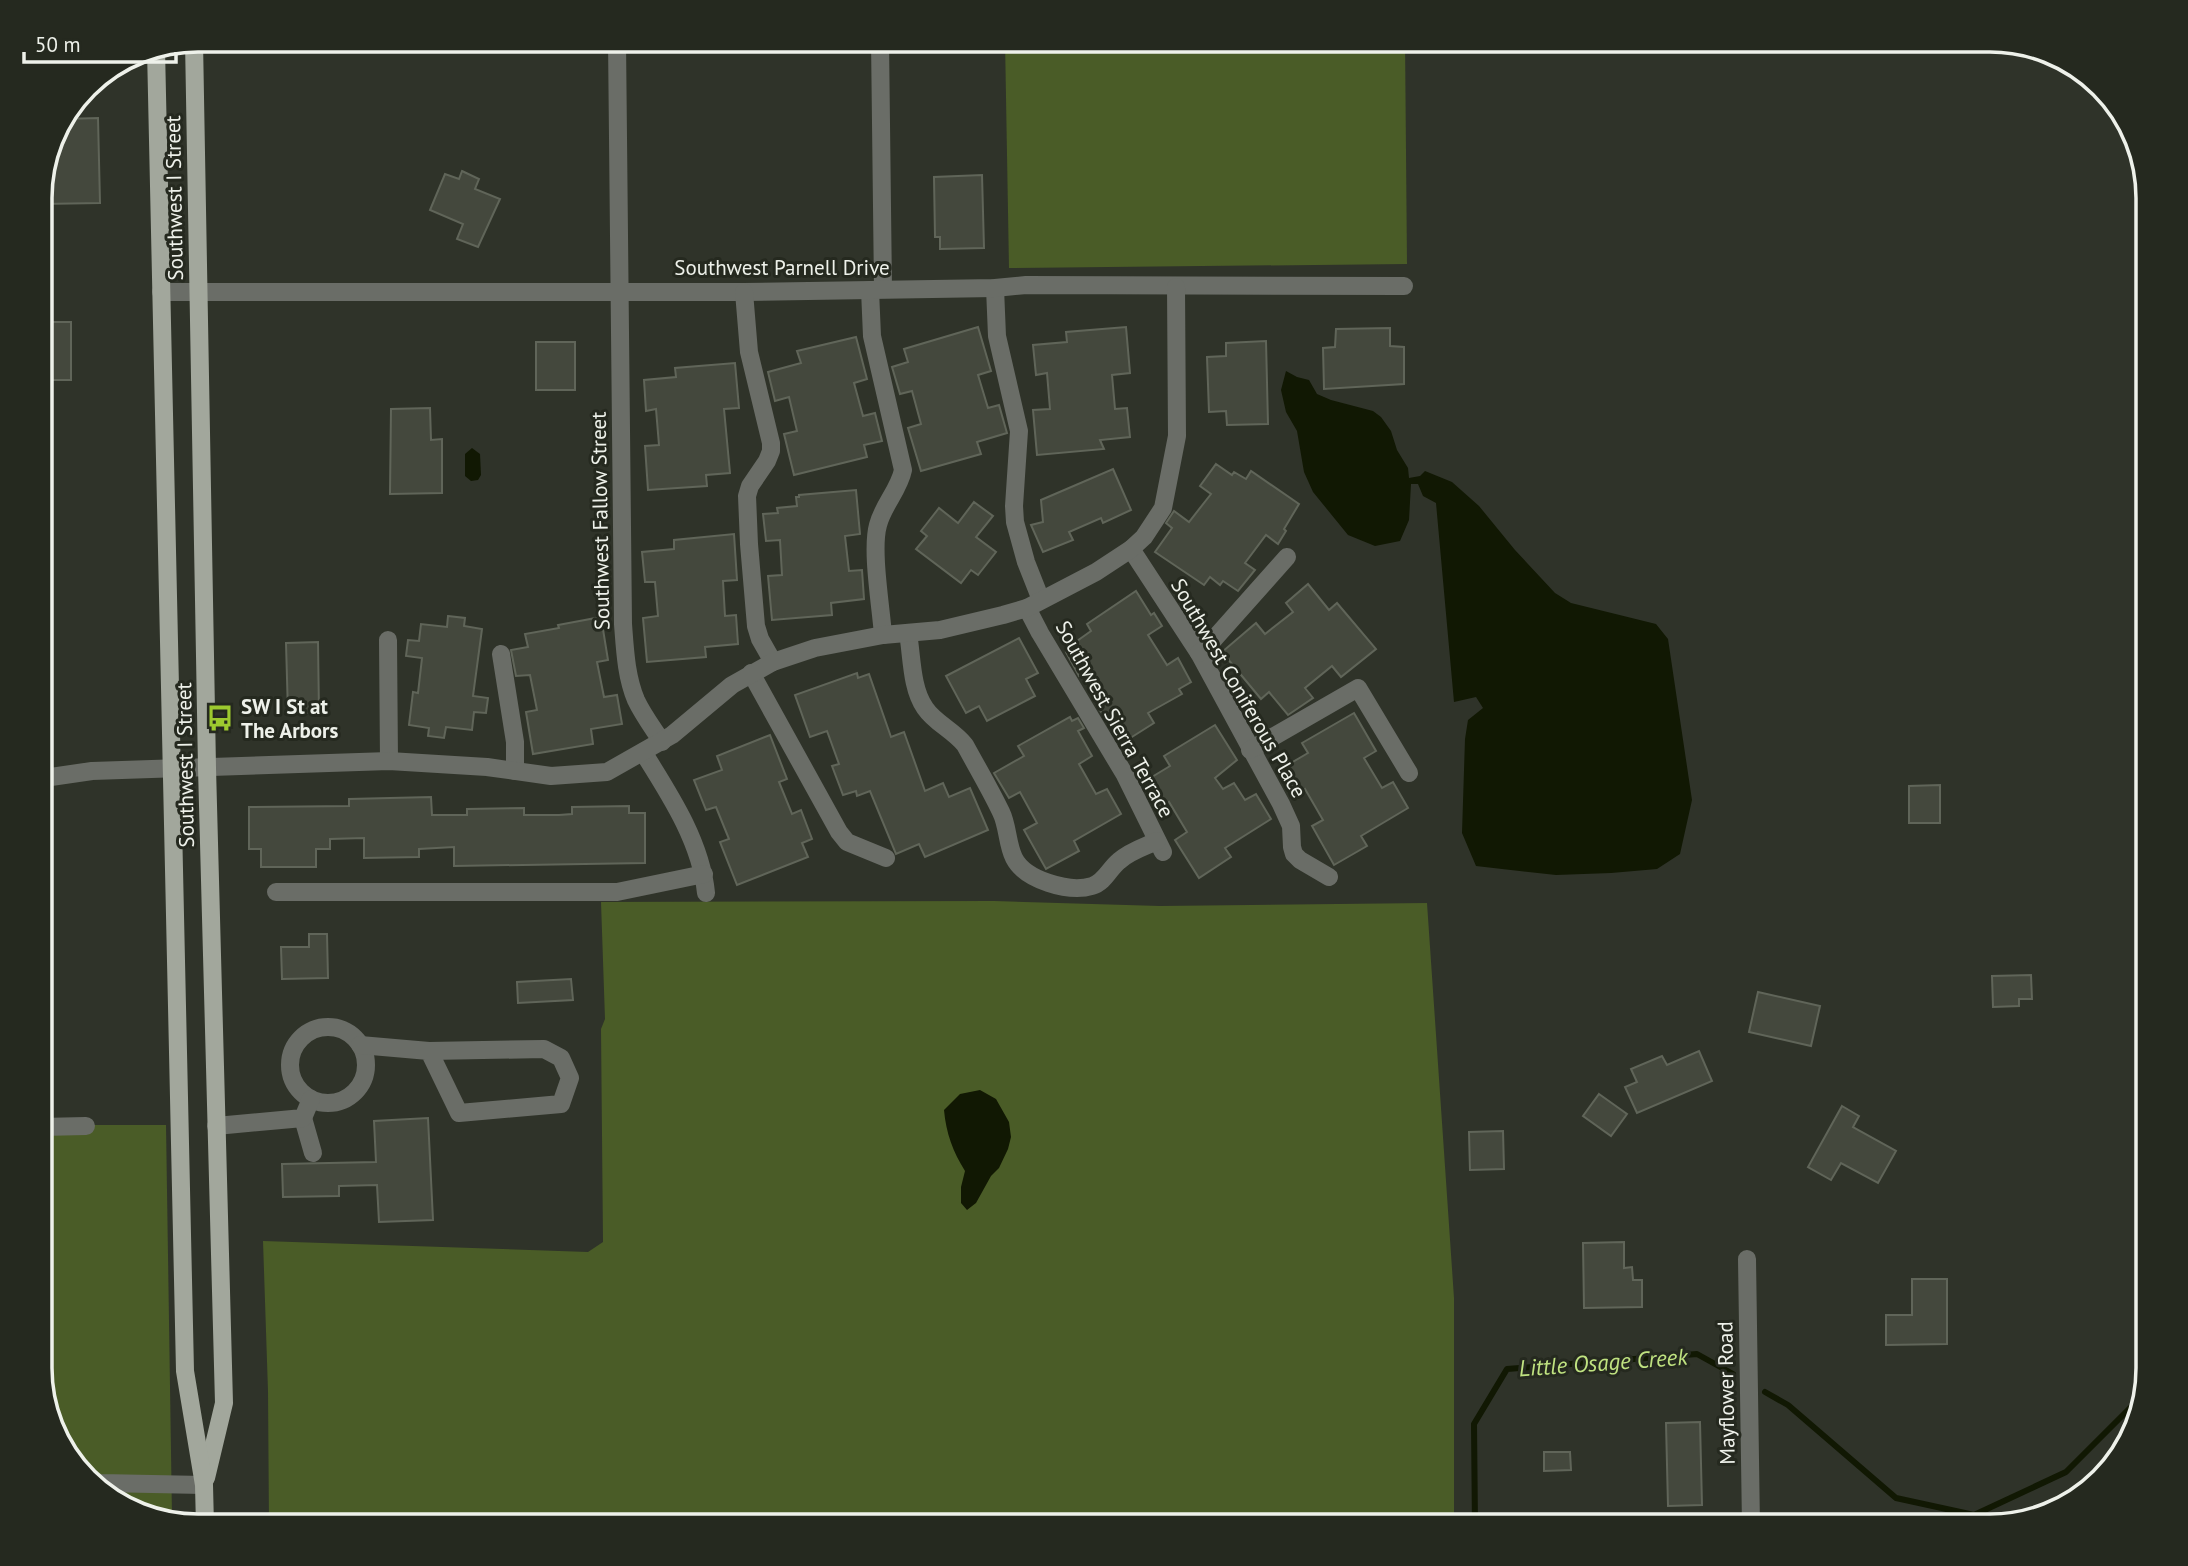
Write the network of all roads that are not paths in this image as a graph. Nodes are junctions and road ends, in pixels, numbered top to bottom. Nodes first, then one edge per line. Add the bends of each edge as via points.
1 (617, 52) edge
2 (880, 52) edge
3 (194, 53) edge
4 (156, 59) edge
5 (1404, 286) dead end
6 (1176, 287) junction
7 (995, 288) junction
8 (621, 290) junction
9 (877, 290) junction
10 (198, 291) junction
11 (161, 292) junction
12 (744, 292) junction
13 (1131, 549) junction
14 (1287, 557) dead end
15 (1034, 604) junction
16 (908, 633) junction
17 (884, 635) junction
18 (388, 640) dead end
19 (1199, 653) junction
20 (501, 654) dead end
21 (773, 662) junction
22 (751, 673) junction
23 (662, 742) junction
24 (1250, 750) junction
25 (643, 752) junction
26 (389, 761) junction
27 (172, 768) junction
28 (207, 768) junction
29 (515, 771) junction
30 (1409, 773) dead end
31 (53, 777) edge
32 (886, 858) dead end
33 (704, 874) junction
34 (1329, 877) dead end
35 (276, 892) dead end
36 (706, 893) dead end
37 (360, 1045) junction
38 (429, 1051) junction
39 (311, 1099) junction
40 (303, 1118) junction
41 (86, 1126) dead end
42 (216, 1126) junction
43 (53, 1127) edge
44 (313, 1153) dead end
45 (1747, 1259) dead end
46 (110, 1483) edge
47 (204, 1485) junction
48 (205, 1514) edge
49 (1751, 1514) edge

1 - 8 street, Southwest Fallow Street
2 - 9 street
3 - 10 main road, Southwest I Street
4 - 11 main road, Southwest I Street
5 - 6 street, Southwest Parnell Drive
6 - 7 street, Southwest Parnell Drive
6 - 13 street via 1177,436 1163,508
7 - 9 street, Southwest Parnell Drive
7 - 15 street, Southwest Sierra Terrace via 997,336 1019,431 1013,506
8 - 10 street, Southwest Parnell Drive
8 - 12 street, Southwest Parnell Drive
8 - 23 street, Southwest Fallow Street via 625,658 637,702
9 - 12 street, Southwest Parnell Drive
9 - 17 street via 872,336 903,470 877,528
10 - 11 street, Southwest Parnell Drive
10 - 28 main road, Southwest I Street
11 - 27 main road, Southwest I Street
12 - 21 street via 749,352 771,451 747,496 749,544 756,626
13 - 15 street
13 - 19 street, Southwest Coniferous Place
14 - 19 street
15 - 16 street via 940,630
15 - 16 street, Southwest Sierra Terrace via 1040,633 1125,775 1160,846 1121,859 1103,880 1091,886 1074,888 1041,880 1013,857 1003,815 965,745 923,707
16 - 17 street
17 - 21 street
18 - 26 street
19 - 24 street, Southwest Coniferous Place
20 - 29 street via 516,741
21 - 22 street
22 - 23 street
22 - 32 street via 839,832 848,842
23 - 25 street
24 - 30 street via 1358,688
24 - 34 street, Southwest Coniferous Place via 1291,826 1294,853
25 - 29 street via 607,772 551,776
25 - 33 street via 669,792
26 - 28 street
26 - 29 street
27 - 28 street
27 - 31 street
27 - 47 main road, Southwest I Street via 185,1371
28 - 42 main road, Southwest I Street
33 - 35 street via 617,892
33 - 36 street
37 - 38 street
37 - 39 street via 366,1070 354,1093 330,1103
37 - 39 street via 353,1036 330,1027 318,1028 298,1041 289,1064 291,1076
38 - 38 street via 459,1113 561,1104 570,1078 561,1058 544,1049
39 - 40 street
40 - 42 street
40 - 44 street
41 - 43 street
42 - 47 main road, Southwest I Street via 223,1403
45 - 49 street, Mayflower Road
46 - 47 street
47 - 48 main road, Southwest I Street

